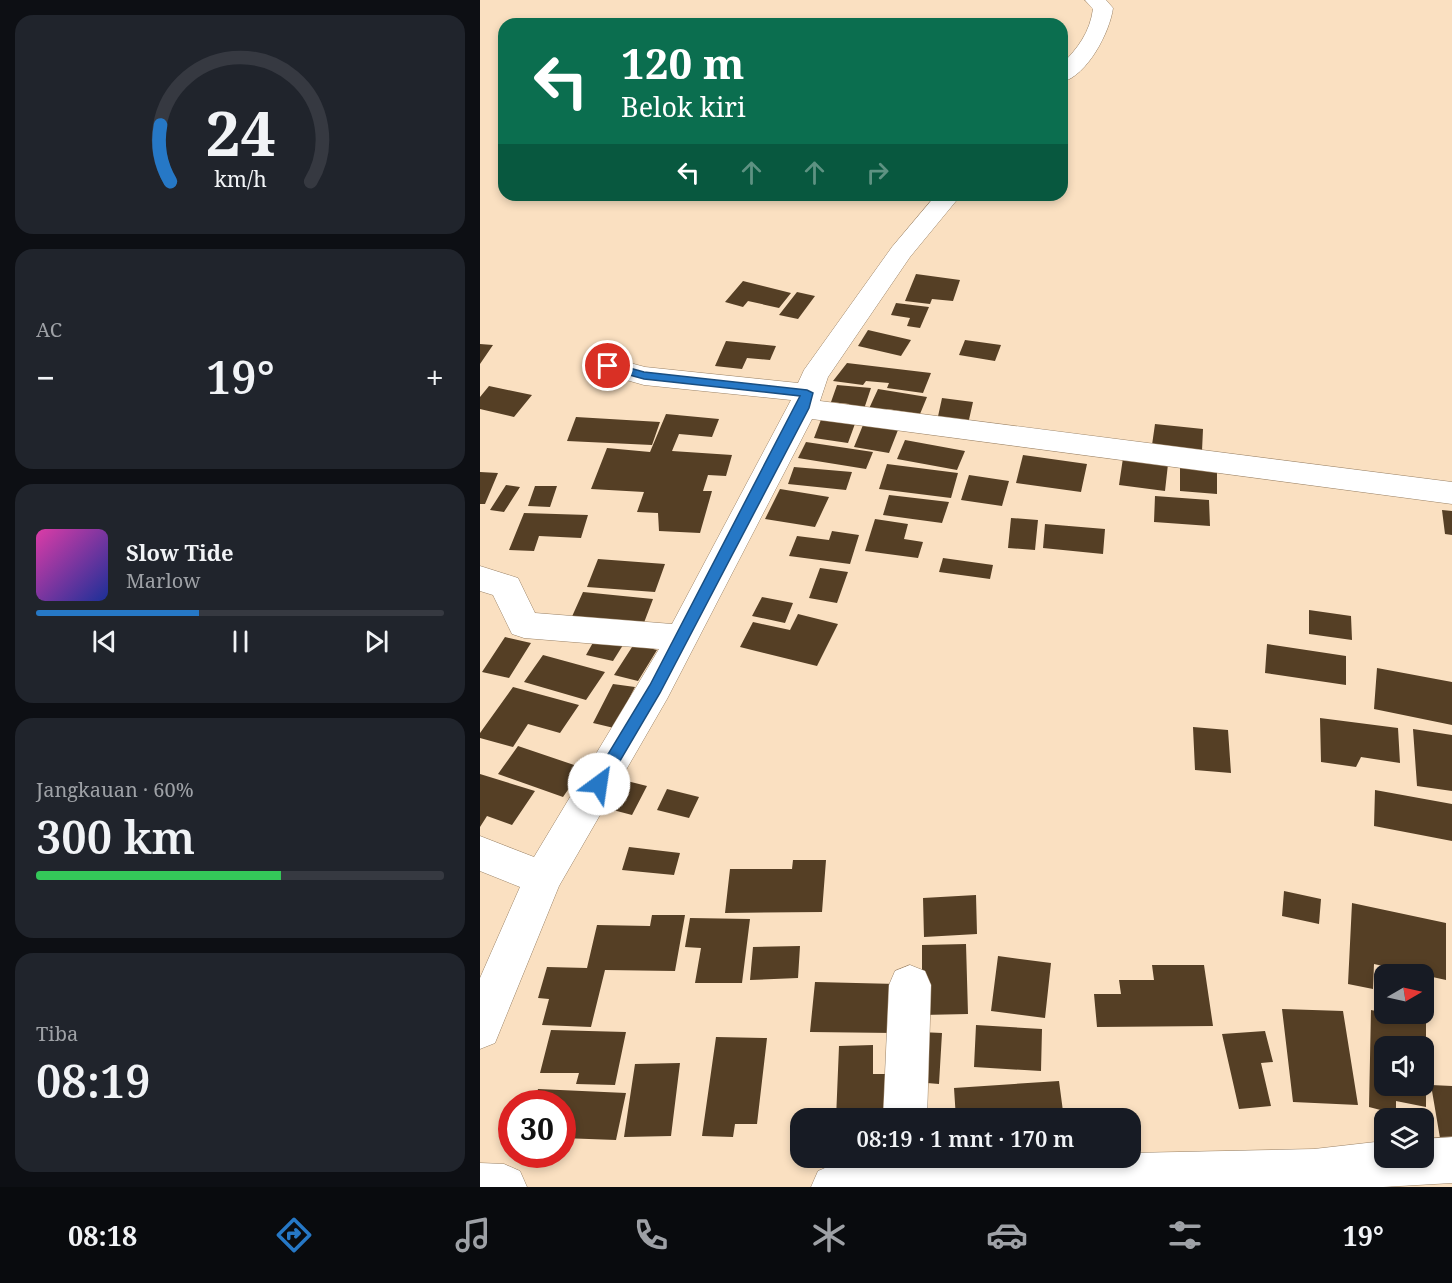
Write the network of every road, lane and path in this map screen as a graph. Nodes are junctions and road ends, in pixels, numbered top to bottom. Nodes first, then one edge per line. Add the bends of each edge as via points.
1 (1095, 0) edge
2 (1068, 69) edge
3 (944, 201) edge
4 (608, 366) dead end
5 (805, 401) junction
6 (1452, 493) edge
7 (480, 578) edge
8 (681, 638) junction
9 (480, 853) edge
10 (543, 878) junction
11 (910, 985) dead end
12 (480, 1028) edge
13 (905, 1108) edge
14 (1452, 1160) edge
15 (903, 1171) edge
16 (1315, 1180) edge
17 (480, 1186) edge
18 (504, 1187) edge
19 (834, 1187) edge

1 - 2 street via 1103,8 1102,23 1097,35
3 - 5 street via 900,252 814,376
4 - 5 street via 644,376
5 - 6 street
5 - 8 street
7 - 8 street via 506,587 524,625
8 - 10 street
9 - 10 street
10 - 12 street
11 - 13 street
14 - 16 street via 1392,1163
15 - 16 street via 1212,1173
15 - 19 street
17 - 18 street

